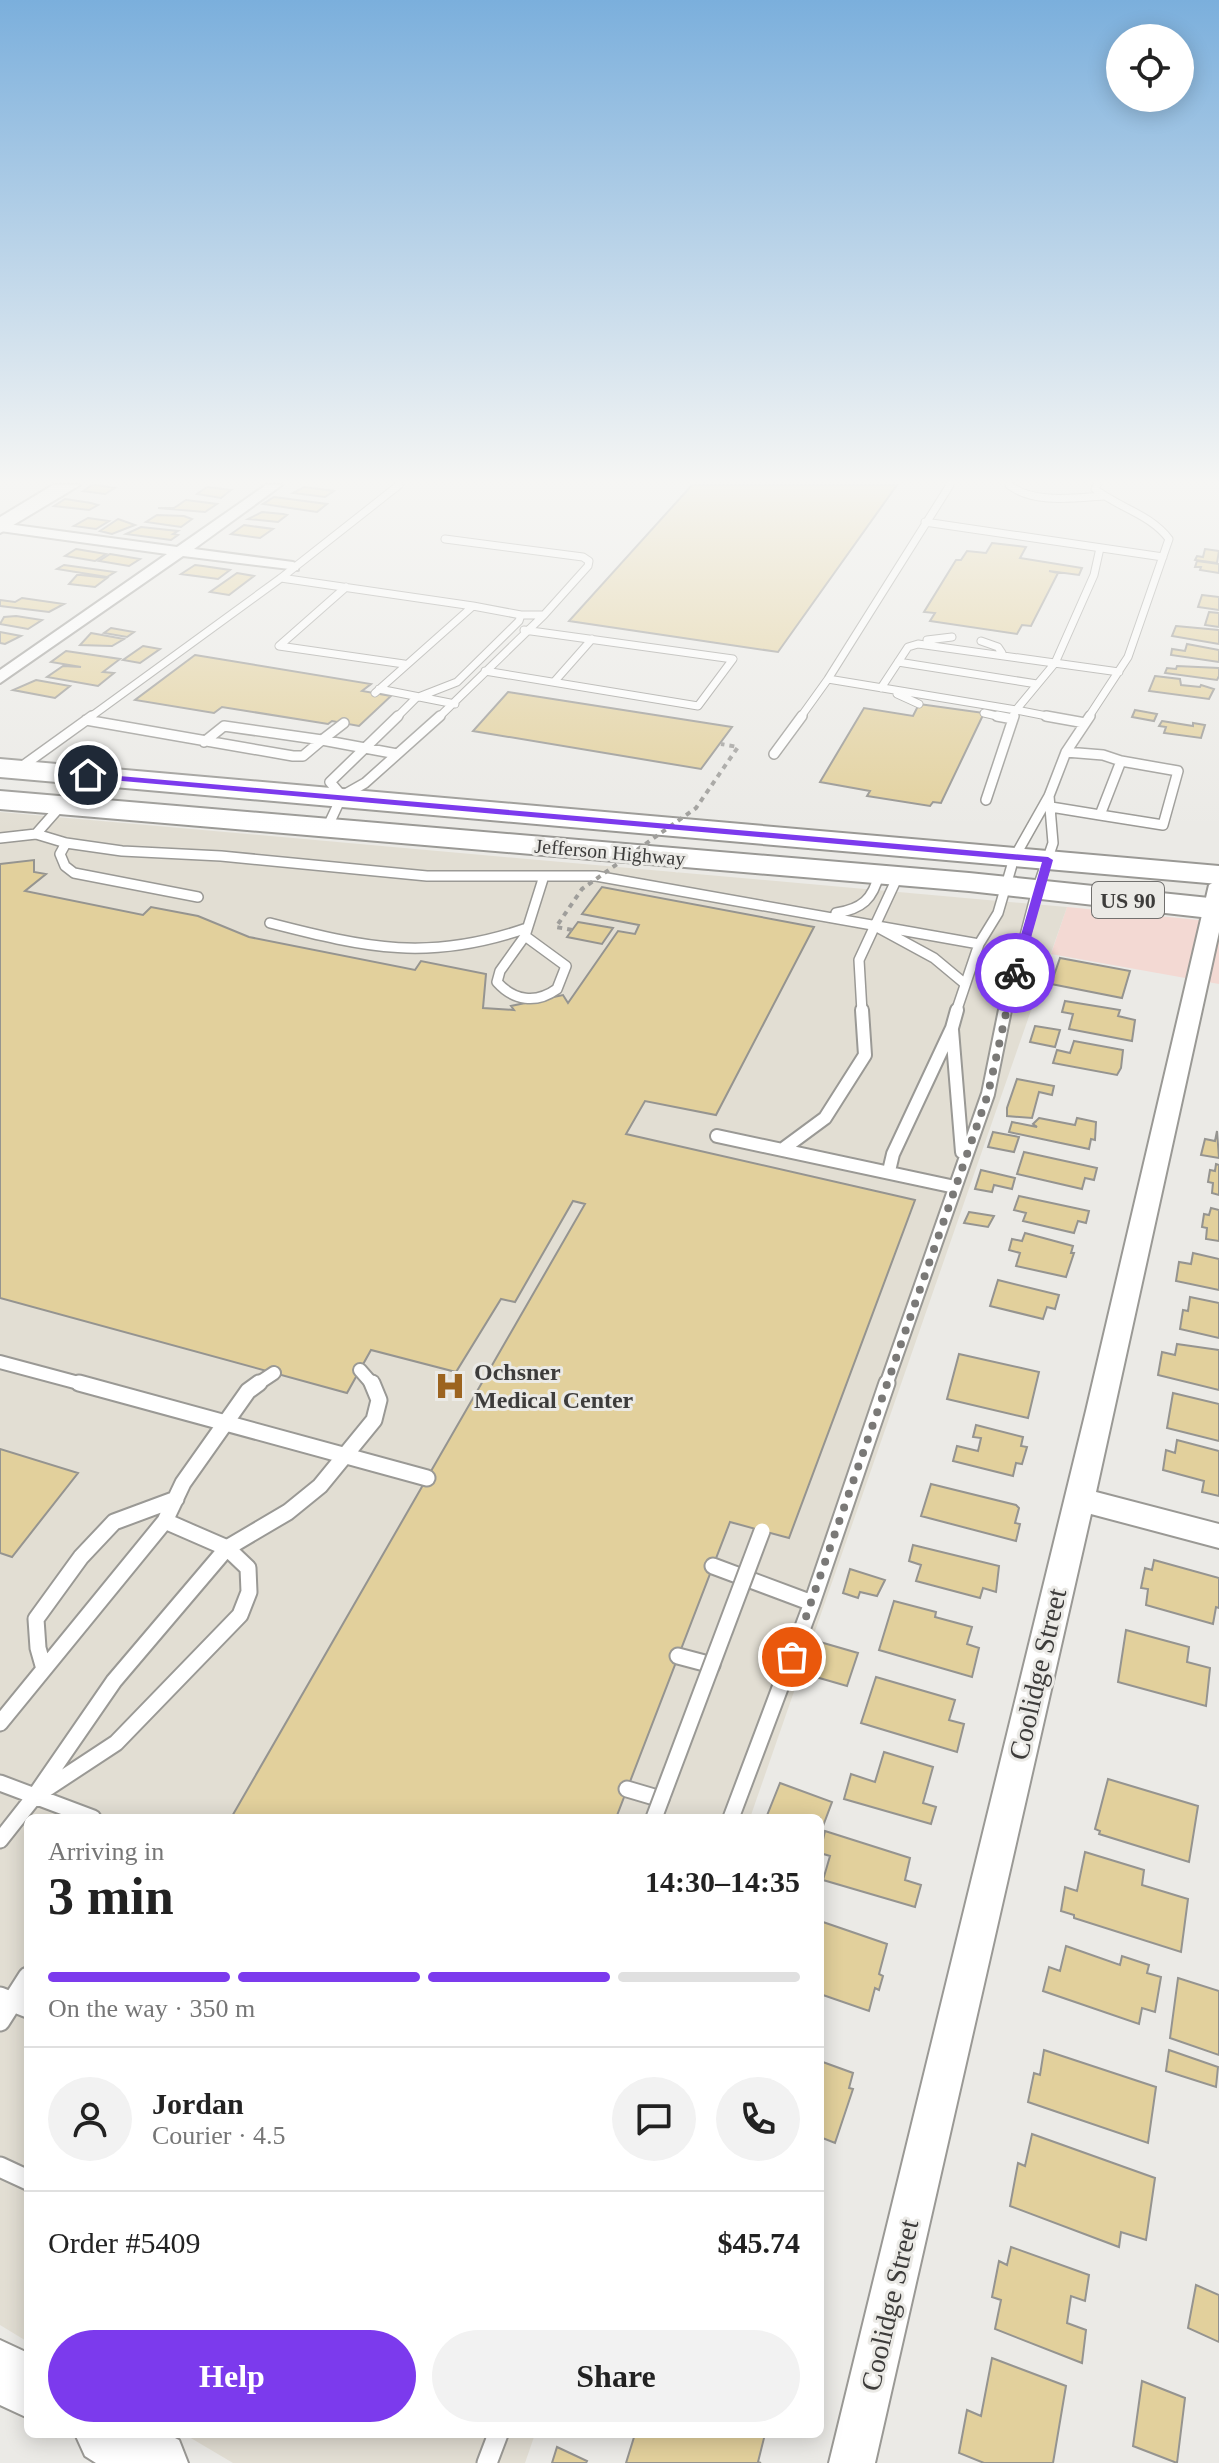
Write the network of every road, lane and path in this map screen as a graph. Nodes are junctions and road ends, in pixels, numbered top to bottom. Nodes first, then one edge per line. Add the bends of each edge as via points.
1 (110, 600) edge
2 (249, 600) edge
3 (331, 600) edge
4 (432, 600) edge
5 (558, 600) edge
6 (877, 600) edge
7 (1083, 600) edge
8 (1148, 600) edge
9 (473, 606) junction
10 (521, 615) junction
11 (544, 615) junction
12 (512, 628) junction
13 (529, 630) junction
14 (952, 637) dead end
15 (592, 639) junction
16 (981, 641) dead end
17 (918, 644) junction
18 (1004, 655) junction
19 (898, 662) junction
20 (1055, 663) junction
21 (404, 664) junction
22 (470, 669) junction
23 (487, 672) junction
24 (1119, 672) junction
25 (0, 678) edge
26 (828, 679) junction
27 (554, 682) junction
28 (1037, 684) junction
29 (886, 689) junction
30 (416, 698) junction
31 (455, 704) junction
32 (919, 704) dead end
33 (984, 713) dead end
34 (1015, 714) junction
35 (86, 720) junction
36 (344, 723) dead end
37 (1085, 723) junction
38 (322, 740) junction
39 (204, 742) junction
40 (721, 744) dead end
41 (364, 748) junction
42 (1066, 752) junction
43 (397, 754) junction
44 (774, 754) dead end
45 (1121, 761) junction
46 (9, 769) edge
47 (88, 775) junction
48 (342, 796) junction
49 (0, 800) edge
50 (986, 800) dead end
51 (1050, 801) junction
52 (63, 806) junction
53 (1100, 815) junction
54 (327, 828) junction
55 (36, 834) junction
56 (0, 838) edge
57 (66, 843) junction
58 (1048, 860) junction
59 (889, 875) junction
60 (1219, 875) edge
61 (1019, 878) junction
62 (543, 879) junction
63 (198, 897) dead end
64 (1217, 901) edge
65 (817, 914) junction
66 (270, 923) dead end
67 (874, 925) junction
68 (572, 930) dead end
69 (526, 932) junction
70 (979, 944) junction
71 (964, 983) junction
72 (952, 1028) junction
73 (717, 1136) dead end
74 (783, 1149) junction
75 (963, 1159) junction
76 (889, 1171) junction
77 (955, 1187) junction
78 (0, 1362) edge
79 (360, 1370) dead end
80 (274, 1373) dead end
81 (226, 1423) junction
82 (346, 1456) junction
83 (427, 1478) dead end
84 (176, 1499) junction
85 (1078, 1499) junction
86 (165, 1521) junction
87 (762, 1531) dead end
88 (1219, 1536) edge
89 (227, 1548) junction
90 (713, 1566) dead end
91 (812, 1603) junction
92 (678, 1656) dead end
93 (712, 1665) junction
94 (44, 1669) junction
95 (0, 1723) edge
96 (0, 1783) edge
97 (627, 1789) dead end
98 (34, 1797) junction
99 (661, 1799) junction
100 (82, 1814) edge
101 (655, 1814) edge
102 (733, 1814) edge
103 (0, 1840) edge
104 (24, 1984) edge
105 (13, 2002) edge
106 (0, 2021) edge
107 (0, 2167) edge
108 (24, 2178) edge
109 (0, 2371) edge
110 (24, 2385) edge
111 (114, 2438) edge
112 (496, 2438) edge
113 (156, 2463) edge
114 (487, 2463) edge
115 (852, 2463) edge

1 - 25 street
2 - 35 lane
3 - 21 lane via 279,646
4 - 9 lane
5 - 11 lane
6 - 26 lane
7 - 20 lane
8 - 24 lane
9 - 10 lane
9 - 21 lane
10 - 11 lane
10 - 12 lane
11 - 13 lane
12 - 13 lane
12 - 22 lane
13 - 15 lane
13 - 23 lane
14 - 17 lane
15 - 27 lane
15 - 27 lane via 733,659 698,706
16 - 18 lane
17 - 18 lane
17 - 19 lane via 908,647
18 - 20 lane
19 - 28 lane
19 - 29 lane
20 - 24 lane
20 - 28 lane
21 - 30 lane via 377,691
22 - 23 lane
22 - 30 lane via 457,682
23 - 27 lane
23 - 31 lane
24 - 37 lane
26 - 29 lane
26 - 44 lane
28 - 34 lane
29 - 32 lane
29 - 34 lane
30 - 31 lane
30 - 41 lane
31 - 43 lane
33 - 34 lane
34 - 37 lane
34 - 50 lane
35 - 39 lane
35 - 46 lane
36 - 38 lane
37 - 42 lane
38 - 39 lane via 224,726
38 - 39 lane via 303,756
38 - 41 lane
40 - 68 path, bridge via 738,747 696,808 582,889 556,927
41 - 43 lane
41 - 48 lane via 330,782
42 - 45 lane
42 - 51 lane
43 - 48 lane via 366,785
45 - 53 lane
45 - 53 lane via 1178,771 1163,825
46 - 47 main road, Jefferson Highway / US 90
47 - 48 main road, Jefferson Highway / US 90
47 - 52 lane
48 - 54 lane
48 - 61 main road, Jefferson Highway / US 90
49 - 52 main road, Jefferson Highway / US 90
51 - 53 lane
51 - 58 lane via 1053,843
51 - 61 lane
52 - 54 main road, Jefferson Highway / US 90
52 - 55 lane
54 - 59 main road, Jefferson Highway / US 90
55 - 56 lane
55 - 57 lane
57 - 62 lane via 427,876
57 - 63 lane via 60,854 74,873
58 - 60 main road, Jefferson Highway / US 90
58 - 61 main road, Jefferson Highway / US 90
59 - 61 main road, Jefferson Highway / US 90
59 - 65 lane via 868,903 848,912
59 - 67 lane
61 - 64 main road, Jefferson Highway / US 90
61 - 70 lane
61 - 75 lane via 1003,1018 988,1094
62 - 65 lane via 596,876
62 - 69 lane
64 - 85 street, Coolidge Street
65 - 67 lane
66 - 69 lane via 398,951 472,946
67 - 70 lane
67 - 71 lane via 934,958
67 - 74 lane via 859,960 865,1055 825,1118
69 - 69 lane via 497,982 513,996 552,995 565,982 566,966
70 - 71 lane
71 - 72 lane
72 - 75 lane
72 - 76 lane
73 - 74 lane
74 - 76 lane
75 - 77 lane
76 - 77 lane
77 - 91 lane
78 - 81 lane
79 - 82 lane via 379,1400 374,1420
80 - 81 lane via 248,1391
81 - 82 lane
81 - 84 lane
82 - 83 lane
82 - 89 lane via 288,1512
84 - 86 lane
84 - 94 lane via 114,1522 81,1557 36,1619
85 - 88 street
85 - 115 street, Coolidge Street
86 - 89 lane
86 - 94 lane
87 - 93 lane, bridge
89 - 98 lane via 114,1681
89 - 98 lane via 248,1568 249,1592 240,1615 116,1743
90 - 91 lane
91 - 102 lane
92 - 93 lane
93 - 99 lane, bridge
94 - 95 lane
96 - 98 lane
97 - 99 lane
98 - 100 lane
98 - 103 lane
99 - 101 lane, bridge
104 - 105 lane
105 - 106 lane
107 - 108 lane
109 - 110 main road
111 - 113 main road
112 - 114 lane

